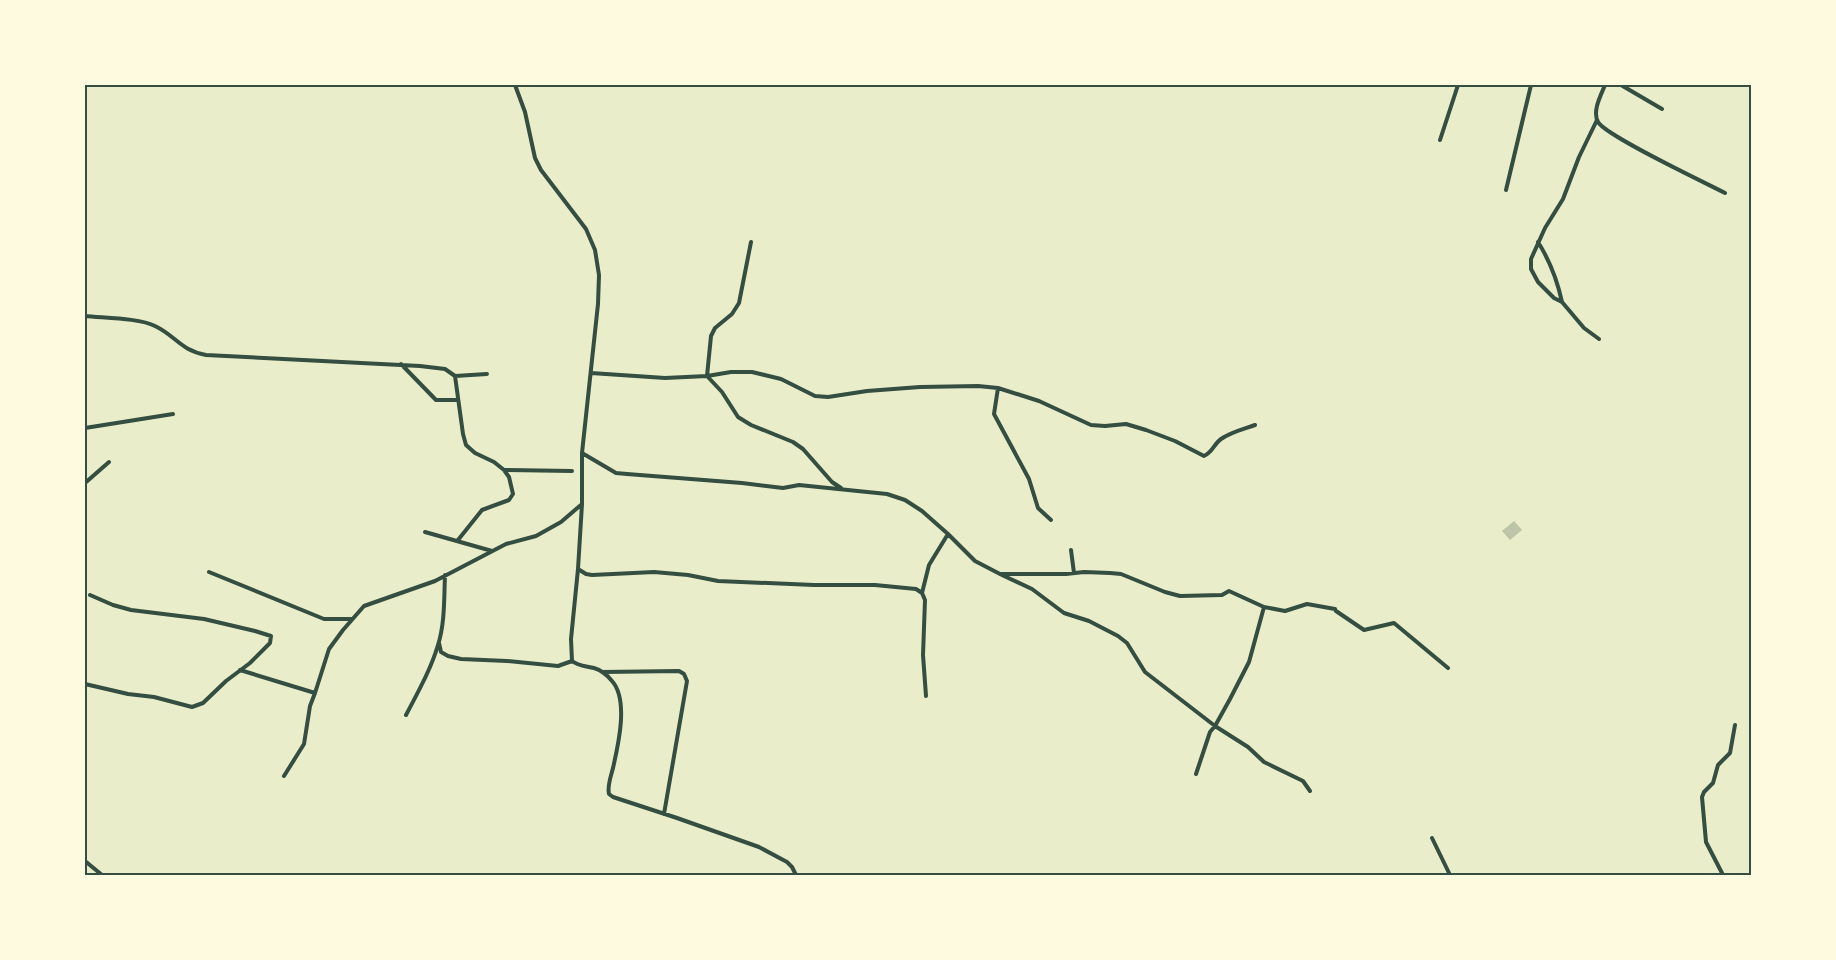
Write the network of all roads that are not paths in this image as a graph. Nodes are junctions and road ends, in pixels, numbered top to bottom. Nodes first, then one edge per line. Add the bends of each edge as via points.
1 (515, 85) edge
2 (1458, 85) edge
3 (1531, 85) edge
4 (1605, 85) edge
5 (1621, 85) edge
6 (1662, 109) dead end
7 (1597, 120) junction
8 (1440, 140) dead end
9 (1506, 190) dead end
10 (1725, 193) dead end
11 (751, 242) dead end
12 (1538, 242) junction
13 (1562, 302) junction
14 (85, 316) edge
15 (1599, 340) dead end
16 (401, 364) junction
17 (591, 373) junction
18 (486, 374) dead end
19 (455, 376) junction
20 (707, 376) junction
21 (998, 388) junction
22 (458, 400) junction
23 (173, 414) dead end
24 (1255, 425) dead end
25 (85, 428) edge
26 (582, 453) junction
27 (109, 462) dead end
28 (504, 470) junction
29 (572, 471) dead end
30 (832, 482) junction
31 (85, 483) edge
32 (832, 488) junction
33 (843, 489) junction
34 (582, 504) junction
35 (1050, 520) dead end
36 (426, 532) dead end
37 (948, 534) junction
38 (458, 540) junction
39 (1071, 550) dead end
40 (492, 551) junction
41 (578, 569) junction
42 (209, 572) dead end
43 (1074, 573) junction
44 (1000, 574) junction
45 (445, 575) junction
46 (922, 593) junction
47 (90, 595) dead end
48 (1264, 607) junction
49 (352, 619) junction
50 (439, 643) junction
51 (572, 660) junction
52 (1448, 668) dead end
53 (240, 670) junction
54 (602, 672) junction
55 (85, 684) edge
56 (315, 693) junction
57 (926, 696) dead end
58 (406, 715) dead end
59 (1735, 725) dead end
60 (1215, 726) junction
61 (1196, 774) dead end
62 (284, 776) dead end
63 (1310, 791) dead end
64 (664, 814) junction
65 (1432, 838) dead end
66 (85, 860) edge
67 (102, 875) edge
68 (796, 875) edge
69 (1450, 875) edge
70 (1723, 875) edge

1 - 17 street via 525,112 534,158 586,230 595,250 598,304
2 - 8 street
3 - 9 street
4 - 7 street via 1598,103
5 - 6 street
7 - 10 street via 1603,128 1621,139
7 - 12 street via 1563,199
11 - 20 street via 739,303 711,336
12 - 13 street via 1550,260
12 - 13 street via 1531,260 1532,269 1543,287
13 - 15 street
14 - 16 street via 149,323 185,348 206,354
16 - 19 street via 445,369
16 - 22 street via 436,400
17 - 20 street via 664,378
17 - 26 street
18 - 19 street
19 - 22 street
20 - 21 street via 752,372 781,379 816,396 828,398 920,387
20 - 30 street via 738,417 793,442
21 - 24 street via 1039,401 1090,425 1126,424 1146,430 1204,456 1220,440
21 - 35 street via 994,414 1029,480 1038,508
22 - 28 street via 466,445
23 - 25 street
26 - 32 street via 616,473 783,488 799,485
26 - 34 street
27 - 31 street
28 - 29 street
28 - 38 street via 513,494 509,500 482,510
30 - 32 street
30 - 33 street
32 - 33 street
33 - 37 street via 887,494 905,500
34 - 40 street via 543,533
34 - 41 street
36 - 38 street
37 - 44 street via 975,561
37 - 46 street via 929,565
38 - 40 street
39 - 43 street
40 - 45 street
41 - 46 street via 586,574 654,572 718,581 875,585 916,589
41 - 51 street
42 - 49 street via 324,619
43 - 44 street
43 - 48 street via 1121,574 1180,596 1222,595 1229,591
44 - 60 street via 1032,589 1064,613 1089,621 1127,643 1145,672
45 - 49 street via 364,606
45 - 50 street
46 - 57 street via 926,600 923,655
47 - 53 street via 131,610 204,620 272,636 264,650
48 - 52 street via 1285,611 1307,604 1335,610 1364,630 1394,623
48 - 60 street via 1249,662
49 - 56 street via 329,649
50 - 51 street via 442,652 461,659 558,666
50 - 58 street
51 - 54 street
53 - 55 street via 203,703 192,707 154,696
53 - 56 street
54 - 64 street via 615,685 620,700 620,732 609,794
54 - 64 street via 684,674 687,681
56 - 62 street via 306,719 304,744
59 - 70 street via 1730,753 1718,765 1713,783 1702,797 1706,842
60 - 61 street
60 - 63 street via 1272,767 1303,781
64 - 68 street via 759,847 787,862
65 - 69 street
66 - 67 street

